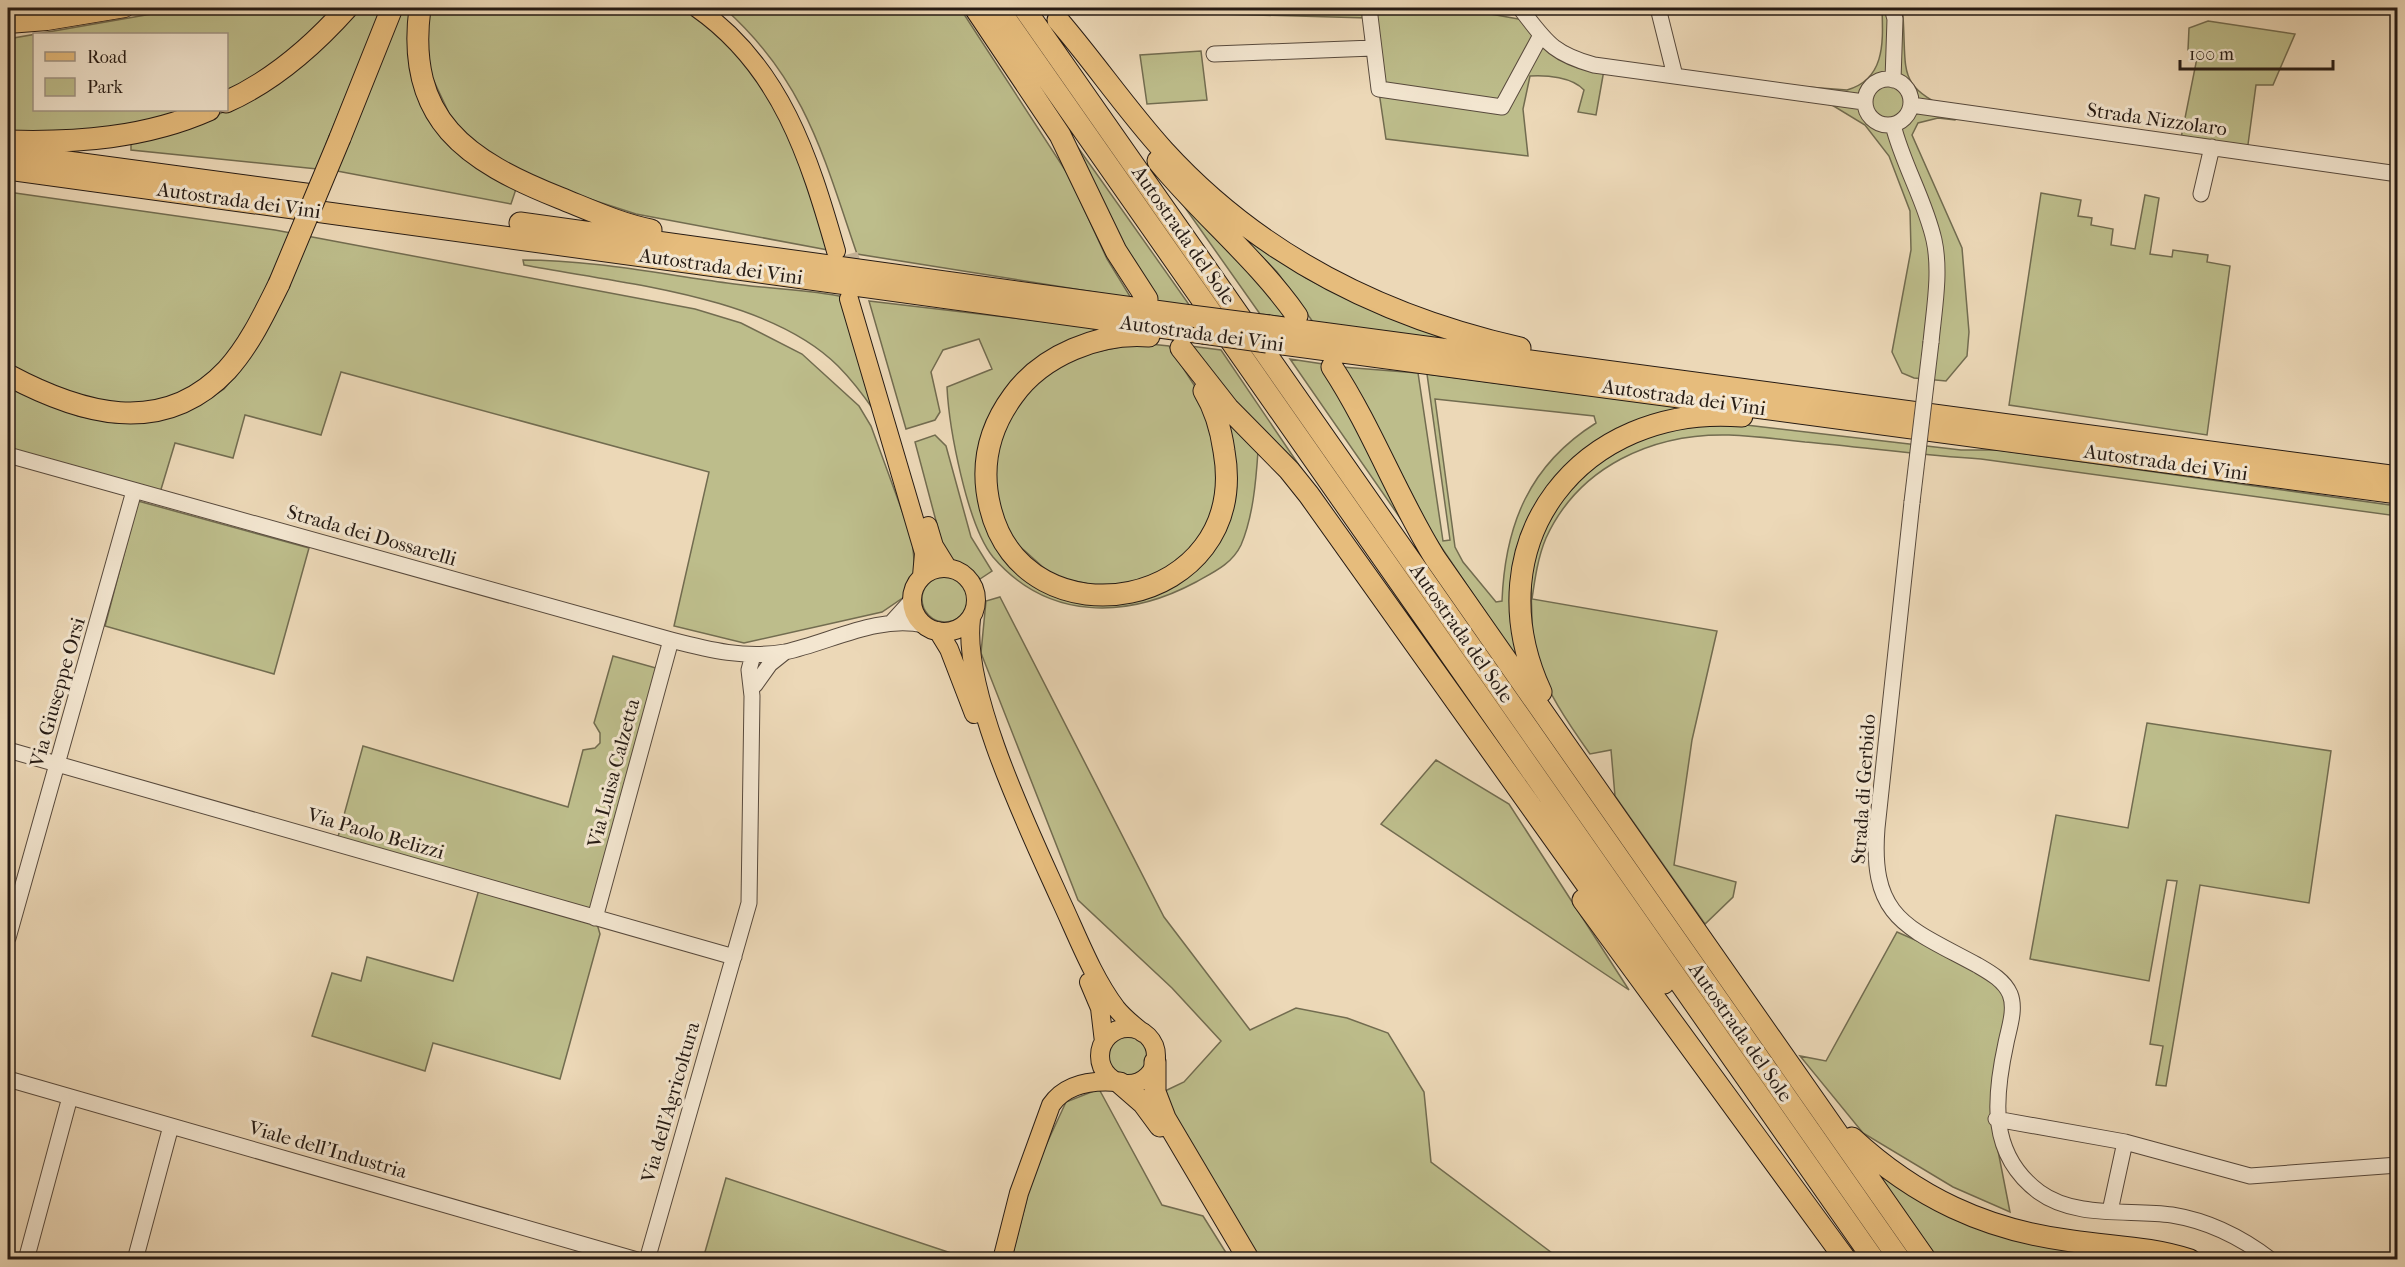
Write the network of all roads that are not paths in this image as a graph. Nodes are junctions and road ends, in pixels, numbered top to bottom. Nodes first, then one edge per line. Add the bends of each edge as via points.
1 (125, 8) edge
2 (347, 8) edge
3 (392, 8) edge
4 (420, 8) edge
5 (697, 8) edge
6 (718, 8) edge
7 (975, 8) edge
8 (998, 8) edge
9 (1024, 8) edge
10 (1369, 8) edge
11 (1520, 8) edge
12 (1658, 8) edge
13 (1892, 8) edge
14 (1053, 14) edge
15 (8, 24) edge
16 (1541, 34) junction
17 (1373, 48) junction
18 (1214, 54) dead end
19 (1676, 76) junction
20 (1893, 80) junction
21 (228, 101) edge
22 (1864, 102) junction
23 (1911, 105) junction
24 (206, 111) edge
25 (1893, 125) junction
26 (8, 141) edge
27 (2212, 147) junction
28 (8, 154) edge
29 (8, 169) edge
30 (2397, 174) edge
31 (2201, 194) dead end
32 (882, 273) junction
33 (1147, 299) dead end
34 (1298, 316) dead end
35 (1201, 330) junction
36 (1272, 337) junction
37 (1332, 367) dead end
38 (8, 375) edge
39 (1699, 384) junction
40 (1879, 423) junction
41 (8, 455) edge
42 (2397, 477) edge
43 (134, 490) junction
44 (2397, 493) edge
45 (947, 567) junction
46 (922, 576) junction
47 (912, 600) junction
48 (971, 619) junction
49 (892, 622) junction
50 (931, 628) junction
51 (671, 640) junction
52 (784, 652) junction
53 (726, 653) junction
54 (753, 655) junction
55 (752, 689) junction
56 (1462, 710) junction
57 (8, 750) edge
58 (58, 765) junction
59 (1600, 790) junction
60 (595, 918) junction
61 (8, 938) edge
62 (734, 957) junction
63 (1143, 1033) junction
64 (1103, 1045) junction
65 (1155, 1062) junction
66 (1798, 1073) junction
67 (8, 1079) edge
68 (1118, 1082) junction
69 (1757, 1093) junction
70 (1059, 1095) junction
71 (70, 1097) junction
72 (1996, 1119) junction
73 (171, 1126) junction
74 (2125, 1142) junction
75 (2397, 1165) edge
76 (2110, 1210) junction
77 (26, 1260) edge
78 (135, 1260) edge
79 (638, 1260) edge
80 (647, 1260) edge
81 (1002, 1260) edge
82 (1240, 1260) edge
83 (1248, 1260) edge
84 (1846, 1260) edge
85 (1874, 1260) edge
86 (1900, 1260) edge
87 (1926, 1260) edge
88 (2190, 1260) edge
89 (2271, 1260) edge

1 - 15 main road
2 - 21 highway via 304,51 256,87
3 - 38 highway, bridge via 279,284 229,368 203,390 170,406 130,414 89,410 51,397
4 - 32 highway via 419,60 428,96 453,135 476,158 494,169 601,215 643,228 777,250
5 - 6 main road via 738,44 773,88 794,126 843,252 823,164 797,108 762,54
7 - 33 highway via 1060,135 1116,251
8 - 69 highway, Autostrada del Sole
9 - 86 highway, Autostrada del Sole
10 - 17 street
11 - 16 street
12 - 19 street
13 - 20 street
14 - 34 highway via 1164,169
14 - 39 highway via 1184,171 1236,218 1316,273 1359,295 1443,328 1546,354
16 - 17 street via 1502,107 1379,89
16 - 19 street via 1567,58
17 - 18 street
19 - 22 street
20 - 22 street via 1870,87
20 - 23 street via 1907,89
22 - 25 street via 1870,118
23 - 25 street via 1908,114
23 - 27 street, Strada Nizzolaro
24 - 26 highway via 113,136
25 - 72 street, Strada di Gerbido, bridge via 1900,153 1927,214 1935,243 1936,276 1875,863 1889,905 1911,930 1991,972 2011,995 2013,1012 1997,1083
27 - 30 street, Strada Nizzolaro
27 - 31 street
28 - 32 highway, Autostrada dei Vini
29 - 35 highway, Autostrada dei Vini
32 - 35 highway, Autostrada dei Vini
35 - 36 highway, Autostrada dei Vini, bridge
35 - 36 highway, bridge
35 - 56 highway via 1093,342 1027,378 1004,407 985,462 985,487 992,516 1004,540 1022,562 1051,583 1100,596 1148,589 1191,561 1215,530 1227,492 1223,441 1207,395 1178,348 1309,495
36 - 39 highway, Autostrada dei Vini
36 - 40 highway, Autostrada dei Vini
37 - 59 highway via 1364,420 1435,558
39 - 42 highway, Autostrada dei Vini
40 - 44 highway, Autostrada dei Vini
40 - 59 highway via 1798,423 1729,415 1664,423 1615,441 1585,461 1554,493 1535,524 1523,560 1519,597 1522,638 1543,697
41 - 43 street, Strada dei Dossarelli
43 - 51 street, Strada dei Dossarelli
43 - 58 street, Via Giuseppe Orsi
45 - 46 main road
45 - 46 main road via 934,546 855,300 924,553
45 - 48 main road via 960,571 973,585 977,599
46 - 47 main road
47 - 49 street
47 - 50 main road via 913,610
48 - 50 main road via 956,630
48 - 63 main road via 969,646 980,695 1024,820 1101,986 1127,1021
49 - 50 street
49 - 52 street, Strada dei Dossarelli
50 - 64 main road via 952,656 1007,804 1100,1008
51 - 53 street, Strada dei Dossarelli
51 - 60 street, Via Luisa Calzetta
52 - 54 street, Strada dei Dossarelli
52 - 55 street
53 - 54 street, Strada dei Dossarelli
53 - 55 street via 743,671
54 - 55 street via 757,671
55 - 62 street via 749,903
56 - 69 highway via 1613,920
56 - 84 highway via 1598,925
57 - 58 street, Via Paolo Belizzi
58 - 60 street, Via Paolo Belizzi
58 - 61 street, Via Giuseppe Orsi
59 - 66 highway
60 - 62 street, Via Paolo Belizzi
62 - 80 street, Via dell'Agricoltura
63 - 64 main road via 1121,1029
63 - 65 main road via 1151,1040
64 - 68 main road via 1100,1059 1104,1070
64 - 70 main road
65 - 68 main road via 1138,1082
65 - 83 highway via 1155,1092 1165,1119
66 - 87 highway
66 - 88 highway via 1834,1118 1872,1156 1909,1185 1961,1212 2029,1234 2145,1248
67 - 71 street, Viale dell'Industria
68 - 70 main road via 1090,1081
68 - 82 highway via 1158,1121
69 - 85 highway, Autostrada del Sole
70 - 81 main road via 1039,1132 1013,1209
71 - 73 street, Viale dell'Industria
71 - 77 street
72 - 74 street
72 - 76 street via 2018,1172 2040,1193 2069,1206
73 - 78 street
73 - 79 street, Viale dell'Industria
74 - 75 street via 2250,1176
74 - 76 street
76 - 89 street via 2170,1215 2203,1223 2234,1236

